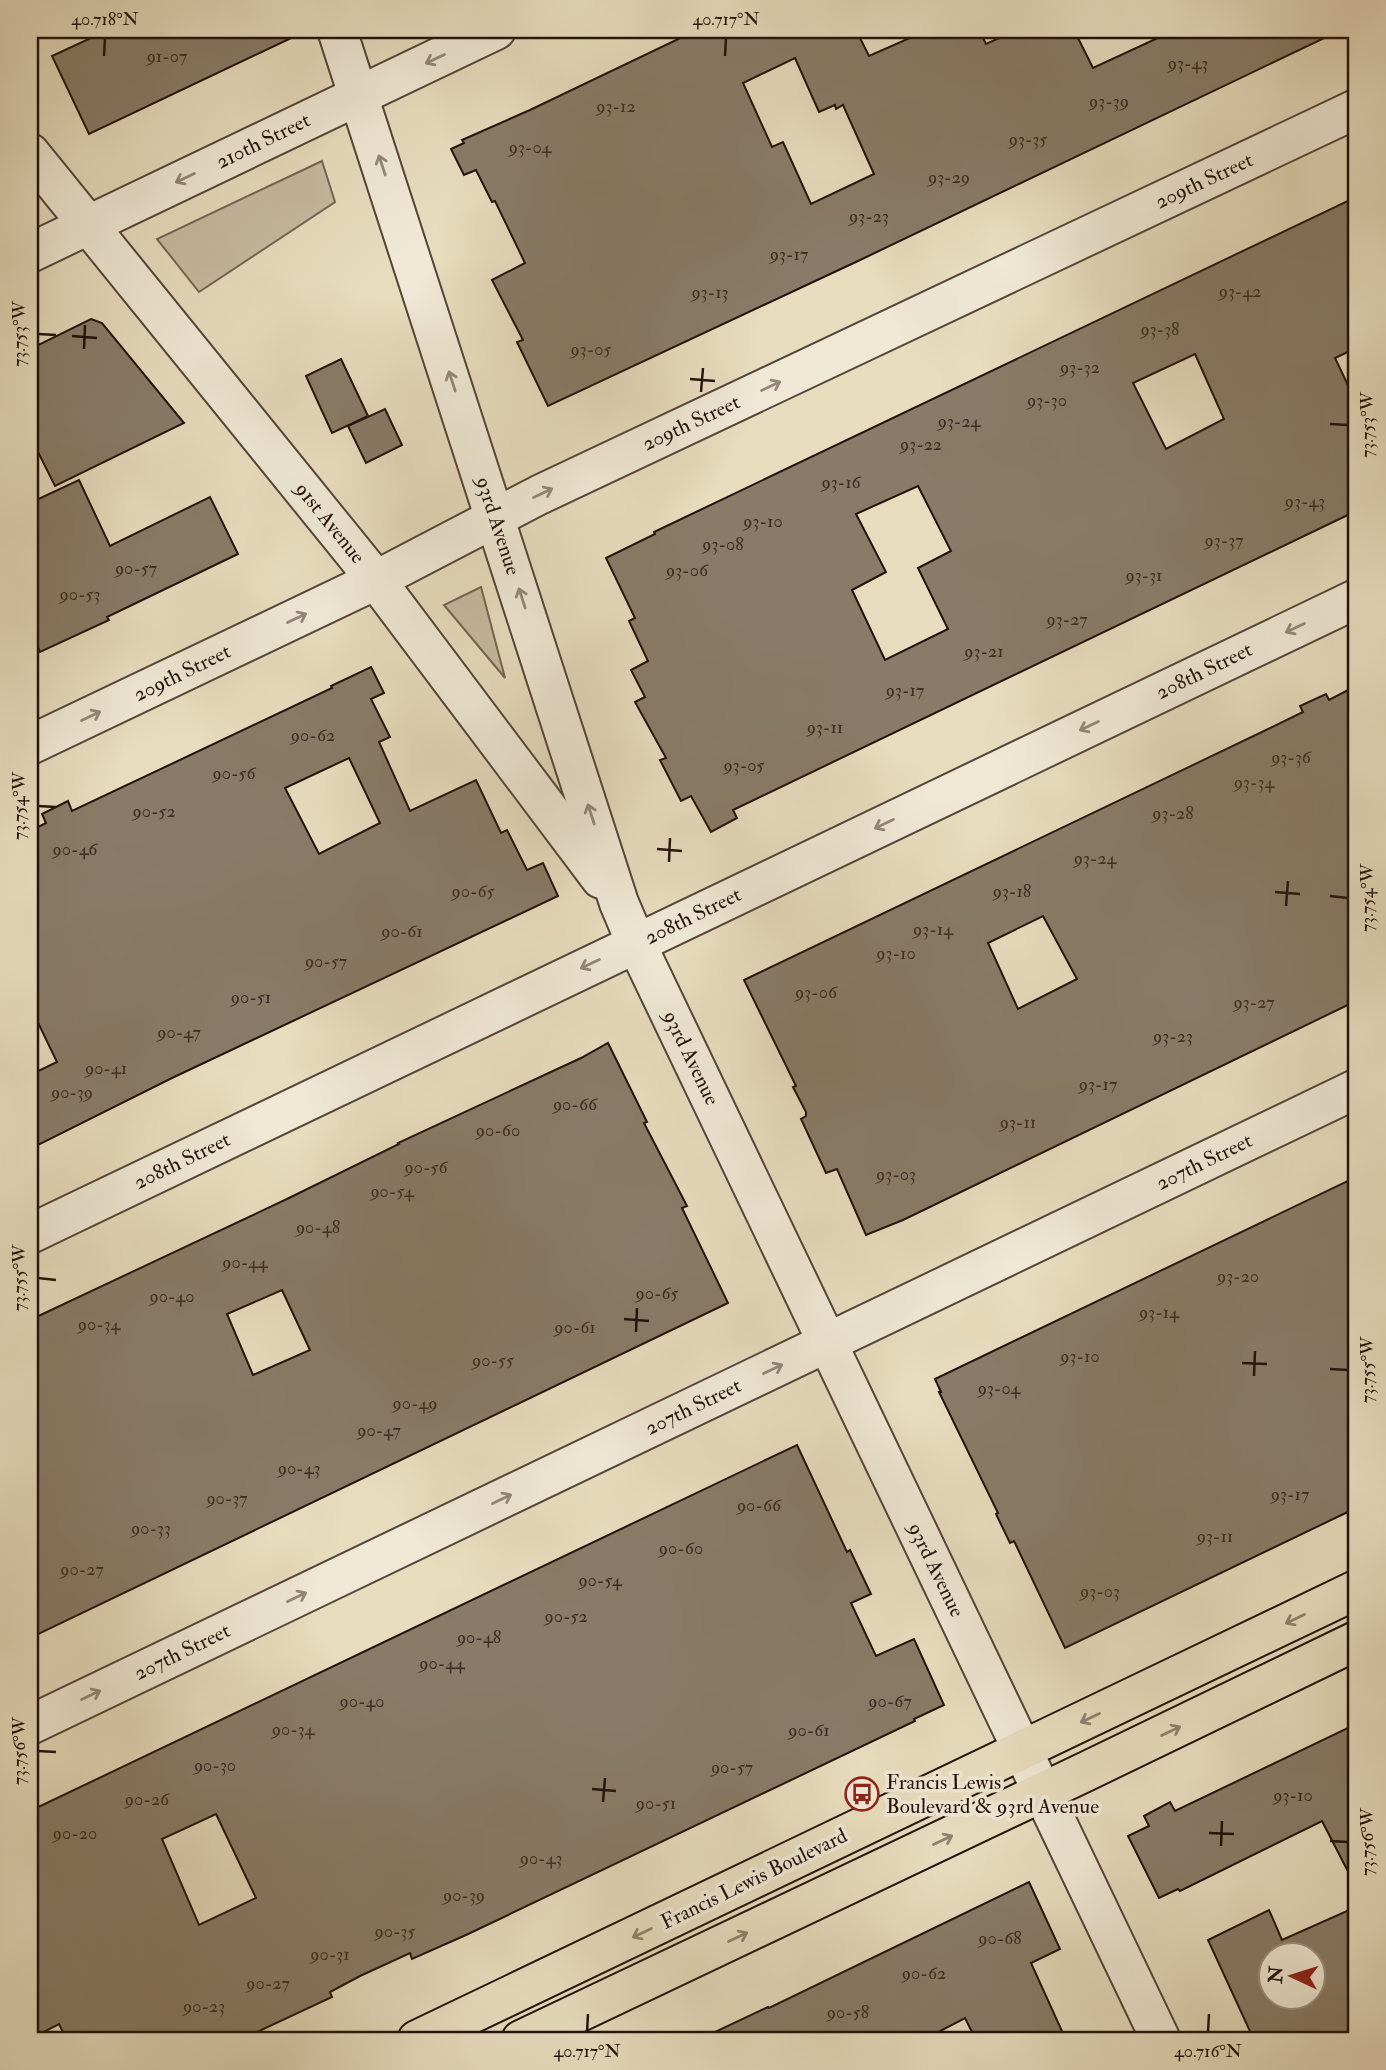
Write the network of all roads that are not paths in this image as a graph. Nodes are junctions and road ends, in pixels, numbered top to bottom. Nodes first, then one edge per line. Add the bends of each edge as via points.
1 (337, 30) edge
2 (496, 30) edge
3 (359, 95) junction
4 (1356, 109) edge
5 (30, 153) edge
6 (88, 225) junction
7 (30, 253) edge
8 (495, 516) junction
9 (376, 580) junction
10 (1356, 599) edge
11 (30, 745) edge
12 (619, 903) junction
13 (636, 943) junction
14 (1356, 1089) edge
15 (30, 1234) edge
16 (827, 1343) junction
17 (1356, 1590) edge
18 (1356, 1641) edge
19 (30, 1725) edge
20 (1022, 1750) junction
21 (1042, 1793) junction
22 (417, 2040) edge
23 (521, 2040) edge
24 (1161, 2040) edge

1 - 3 street, 93rd Avenue
2 -> 3 street, 210th Street
3 -> 6 street, 210th Street
8 -> 3 street, 93rd Avenue
8 -> 4 street, 209th Street
5 - 6 street, 91st Avenue
6 - 7 street, 210th Street
6 - 9 street, 91st Avenue
8 - 9 street, 209th Street
12 -> 8 street, 93rd Avenue
11 -> 9 street, 209th Street
9 - 12 street, 91st Avenue
10 -> 13 street, 208th Street
12 - 13 street, 93rd Avenue
13 -> 15 street, 208th Street
13 - 16 street, 93rd Avenue
14 - 16 street, 207th Street
19 -> 16 street, 207th Street
16 - 20 street, 93rd Avenue
17 -> 20 main road, Francis Lewis Boulevard
21 -> 18 main road
20 - 21 street, 93rd Avenue
20 -> 22 main road, Francis Lewis Boulevard
23 -> 21 main road
21 - 24 street, 93rd Avenue

